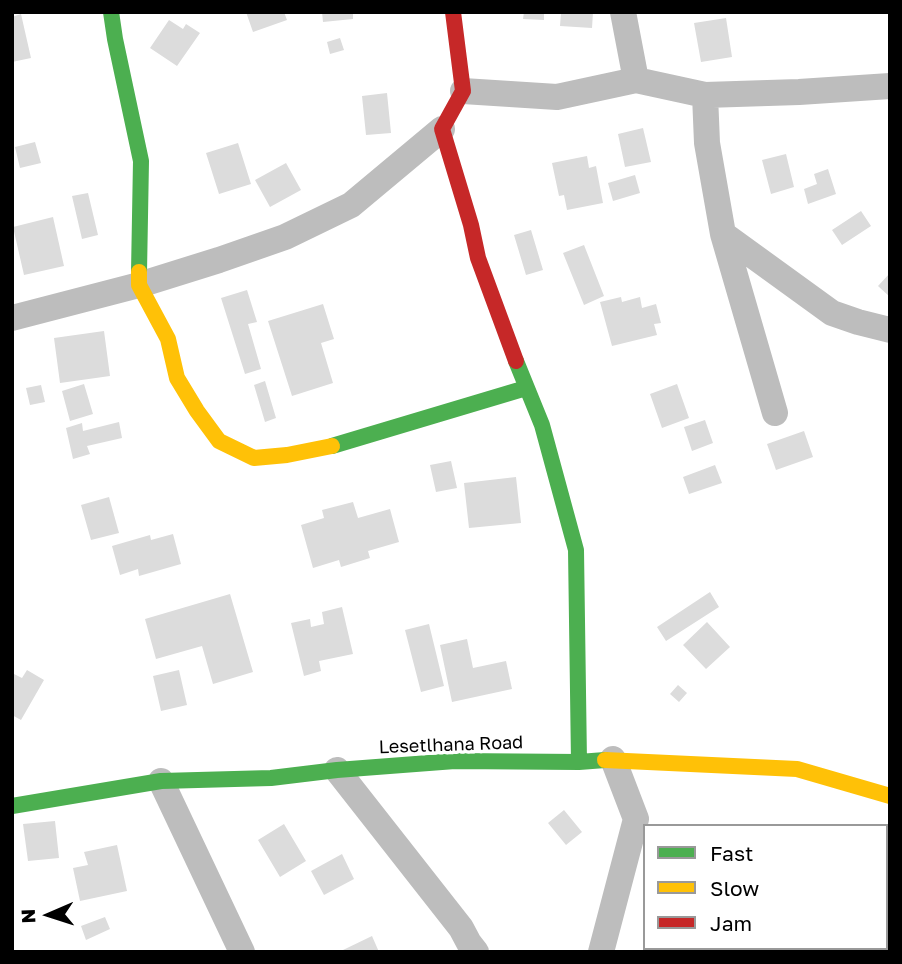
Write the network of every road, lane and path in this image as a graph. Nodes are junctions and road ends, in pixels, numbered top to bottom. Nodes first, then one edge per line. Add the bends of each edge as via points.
1 (111, 12) edge
2 (453, 12) edge
3 (623, 12) edge
4 (636, 80) junction
5 (890, 86) edge
6 (463, 91) junction
7 (705, 96) junction
8 (442, 129) junction
9 (723, 234) junction
10 (139, 285) junction
11 (12, 318) edge
12 (890, 330) edge
13 (526, 388) junction
14 (775, 413) dead end
15 (613, 759) junction
16 (579, 762) junction
17 (337, 770) junction
18 (161, 781) junction
19 (890, 796) edge
20 (12, 806) edge
21 (242, 952) edge
22 (477, 952) edge
23 (601, 952) edge

1 - 10 street via 141,161
2 - 6 street
3 - 4 street
4 - 6 street via 557,97
4 - 7 street
5 - 7 street
6 - 8 street
7 - 9 street via 707,143
8 - 10 street via 351,205 285,237
8 - 13 street via 478,258
9 - 12 street via 832,313
9 - 14 street
10 - 11 street
10 - 13 street via 169,339 177,378 197,411 219,441 254,458 324,448
13 - 16 street via 542,425 576,550
15 - 16 street, Lesetlhana Road
15 - 19 street, Lesetlhana Road via 797,769
15 - 23 street via 636,819
16 - 17 street, Lesetlhana Road via 455,761
17 - 18 street, Lesetlhana Road via 271,778
17 - 22 street
18 - 20 street, Lesetlhana Road
18 - 21 street

